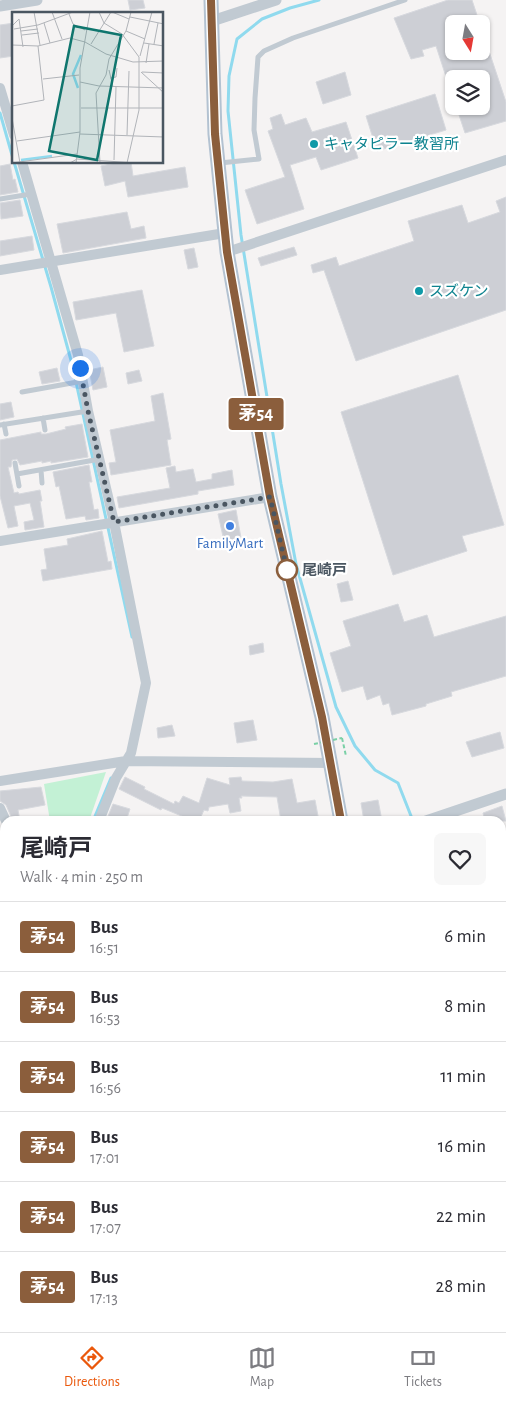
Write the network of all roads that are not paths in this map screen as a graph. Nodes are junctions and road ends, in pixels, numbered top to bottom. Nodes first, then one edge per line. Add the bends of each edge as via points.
1 (37, 0) edge
2 (211, 0) edge
3 (276, 0) edge
4 (405, 0) edge
5 (0, 6) edge
6 (212, 21) junction
7 (0, 88) edge
8 (12, 128) edge
9 (506, 160) edge
10 (218, 163) junction
11 (23, 164) edge
12 (31, 194) junction
13 (0, 199) edge
14 (225, 233) junction
15 (227, 252) junction
16 (51, 261) junction
17 (0, 270) edge
18 (83, 381) junction
19 (22, 392) dead end
20 (88, 411) junction
21 (43, 418) junction
22 (2, 424) edge
23 (45, 430) dead end
24 (6, 434) dead end
25 (100, 459) junction
26 (15, 463) dead end
27 (41, 470) junction
28 (17, 474) junction
29 (42, 483) dead end
30 (19, 486) dead end
31 (270, 497) junction
32 (109, 523) junction
33 (0, 541) edge
34 (126, 761) junction
35 (331, 763) junction
36 (0, 781) edge
37 (506, 794) edge
38 (101, 816) edge
39 (340, 816) edge
40 (441, 816) edge

1 - 5 street
2 - 6 main road
3 - 6 street
4 - 10 lane via 264,51 258,57 255,98 254,130 259,159
6 - 10 main road
7 - 8 street
9 - 15 street
10 - 14 main road
11 - 12 street
12 - 13 lane
12 - 16 street
14 - 15 main road
14 - 16 street
15 - 31 main road
16 - 17 street
16 - 18 street
18 - 19 lane
18 - 20 street
20 - 21 lane
20 - 25 street
21 - 22 lane
21 - 23 lane
22 - 24 lane
25 - 27 lane
25 - 32 street
26 - 28 lane
27 - 28 lane
27 - 29 lane
28 - 30 lane
31 - 32 street
31 - 35 main road
32 - 33 street
32 - 34 street via 146,683 134,744
34 - 35 street
34 - 36 street
34 - 38 street
35 - 39 main road
37 - 40 street

